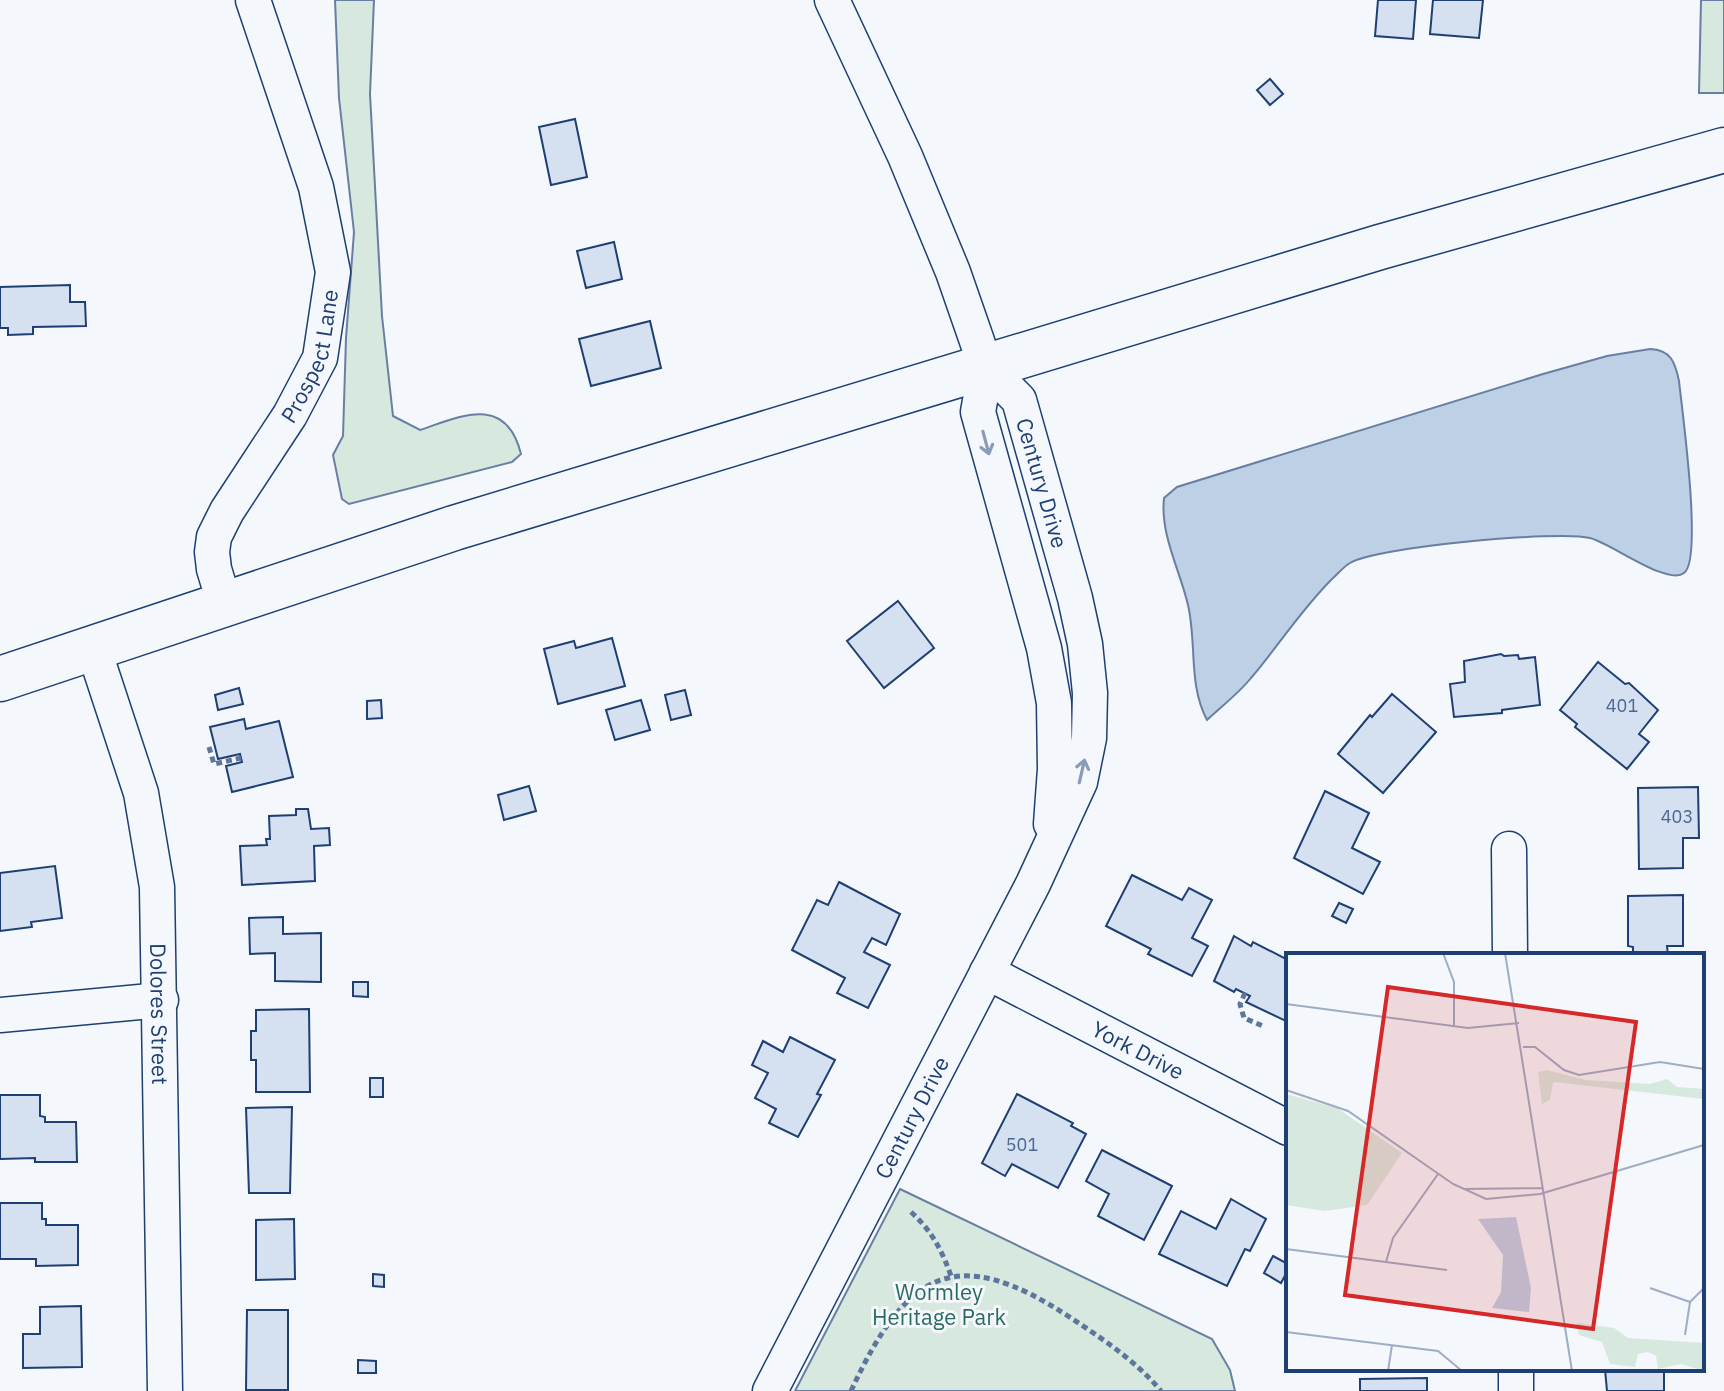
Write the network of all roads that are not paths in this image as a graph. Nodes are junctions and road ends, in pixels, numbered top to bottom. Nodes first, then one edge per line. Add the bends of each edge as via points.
1 (253, 0) edge
2 (832, 0) edge
3 (1724, 150) edge
4 (986, 367) junction
5 (224, 602) junction
6 (93, 647) junction
7 (0, 679) edge
8 (1509, 849) dead end
9 (1510, 953) edge
10 (987, 972) junction
11 (161, 1000) junction
12 (0, 1015) edge
13 (1286, 1127) edge
14 (165, 1391) edge
15 (770, 1391) edge

1 - 5 street, Prospect Lane via 316,187 333,272 320,358 214,537 214,569
2 - 4 street, Century Drive via 917,185
3 - 4 main road
4 - 5 main road
4 - 10 street, Century Drive via 1019,400 1075,598 1090,693 1089,738 1080,782
5 - 6 main road
6 - 7 main road
6 - 11 street, Dolores Street via 148,825 157,887
8 - 9 street
10 - 13 street, York Drive
10 - 15 street, Century Drive
11 - 12 street
11 - 14 street, Dolores Street

